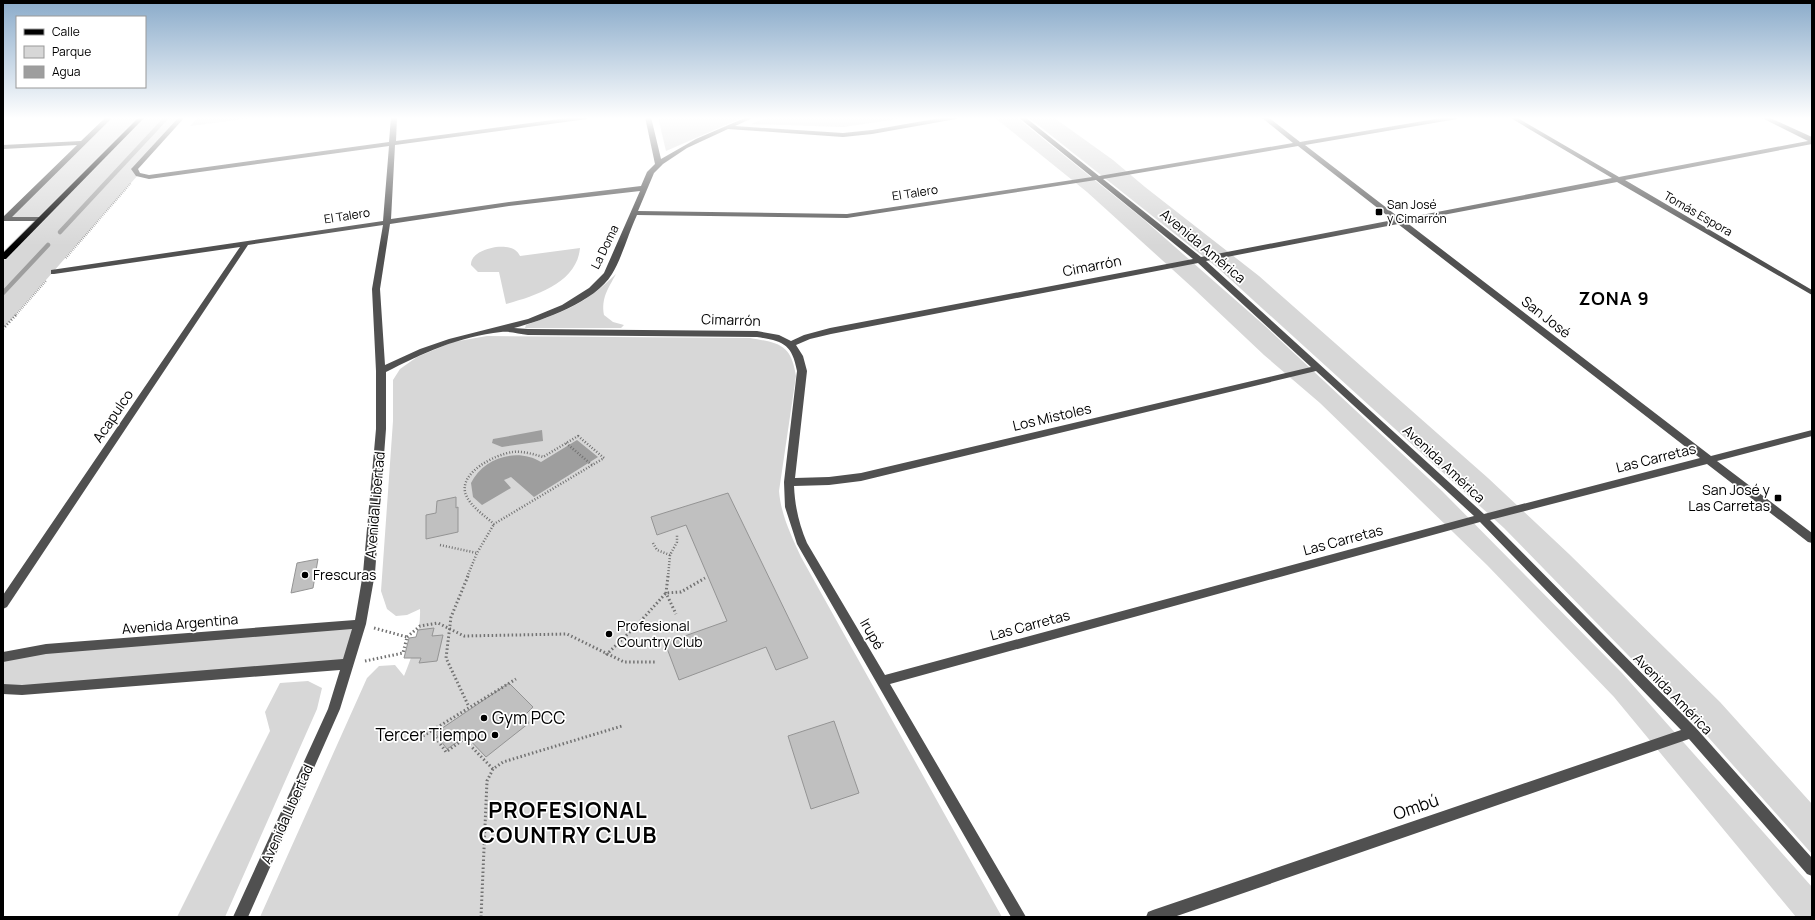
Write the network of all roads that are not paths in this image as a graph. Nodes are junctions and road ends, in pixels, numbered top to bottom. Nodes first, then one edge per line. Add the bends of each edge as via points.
1 (66, 160) edge
2 (99, 160) edge
3 (142, 160) edge
4 (275, 160) edge
5 (391, 160) edge
6 (657, 160) edge
7 (663, 160) edge
8 (1075, 160) edge
9 (1205, 160) edge
10 (1320, 160) edge
11 (1585, 160) edge
12 (1715, 160) edge
13 (658, 163) junction
14 (1098, 178) junction
15 (1618, 179) junction
16 (644, 188) junction
17 (635, 213) junction
18 (39, 219) junction
19 (1399, 220) junction
20 (387, 222) junction
21 (246, 244) junction
22 (3, 257) edge
23 (1200, 260) junction
24 (54, 272) dead end
25 (1812, 293) edge
26 (498, 329) junction
27 (791, 344) junction
28 (1319, 368) junction
29 (381, 371) junction
30 (1812, 433) edge
31 (1710, 460) junction
32 (789, 482) junction
33 (1482, 518) junction
34 (1812, 538) edge
35 (3, 604) edge
36 (360, 624) junction
37 (3, 657) edge
38 (349, 664) junction
39 (883, 681) junction
40 (3, 689) edge
41 (1691, 732) junction
42 (1812, 869) edge
43 (240, 917) edge
44 (1019, 917) edge
45 (1154, 917) edge

1 - 18 street via 5,219
2 - 18 main road
3 - 4 street via 134,169 138,175 149,177
5 - 20 street, Avenida Libertad
6 - 13 street
7 - 13 street
8 - 14 street, Avenida América
9 - 14 street, El Talero
10 - 19 street, San José
11 - 15 street, Tomás Espora
12 - 15 street, Cimarrón
13 - 16 street, La Doma
14 - 17 street, El Talero via 847,216
14 - 23 street, Avenida América
15 - 19 street, Cimarrón
15 - 25 street, Tomás Espora
16 - 17 street, La Doma
16 - 20 street, El Talero
17 - 26 street, La Doma via 608,274 592,290 565,307 531,321
18 - 22 main road
19 - 23 street, Cimarrón
19 - 31 street, San José
20 - 21 street, El Talero
20 - 29 street, Avenida Libertad via 376,288
21 - 24 street, El Talero
21 - 35 street, Acapulco
23 - 27 street, Cimarrón via 830,331
23 - 28 street, Avenida América
26 - 27 street, Cimarrón via 528,332 757,334 776,337
26 - 29 street, Cimarrón via 417,352
27 - 32 street, Irupé via 799,356 802,371
28 - 32 street, Los Mistoles via 861,477
28 - 33 street, Avenida América
29 - 36 street, Avenida Libertad via 381,429 369,573
30 - 31 street, Las Carretas
31 - 33 street, Las Carretas
31 - 34 street, San José
32 - 39 street, Irupé via 790,507 802,544
33 - 39 street, Las Carretas
33 - 41 street, Avenida América
36 - 37 street, Avenida Argentina via 46,649
36 - 38 street, Avenida Libertad
38 - 40 street via 22,690
38 - 43 street, Avenida Libertad via 334,709
39 - 44 street, Irupé
41 - 42 street, Avenida América
41 - 45 street, Ombú

